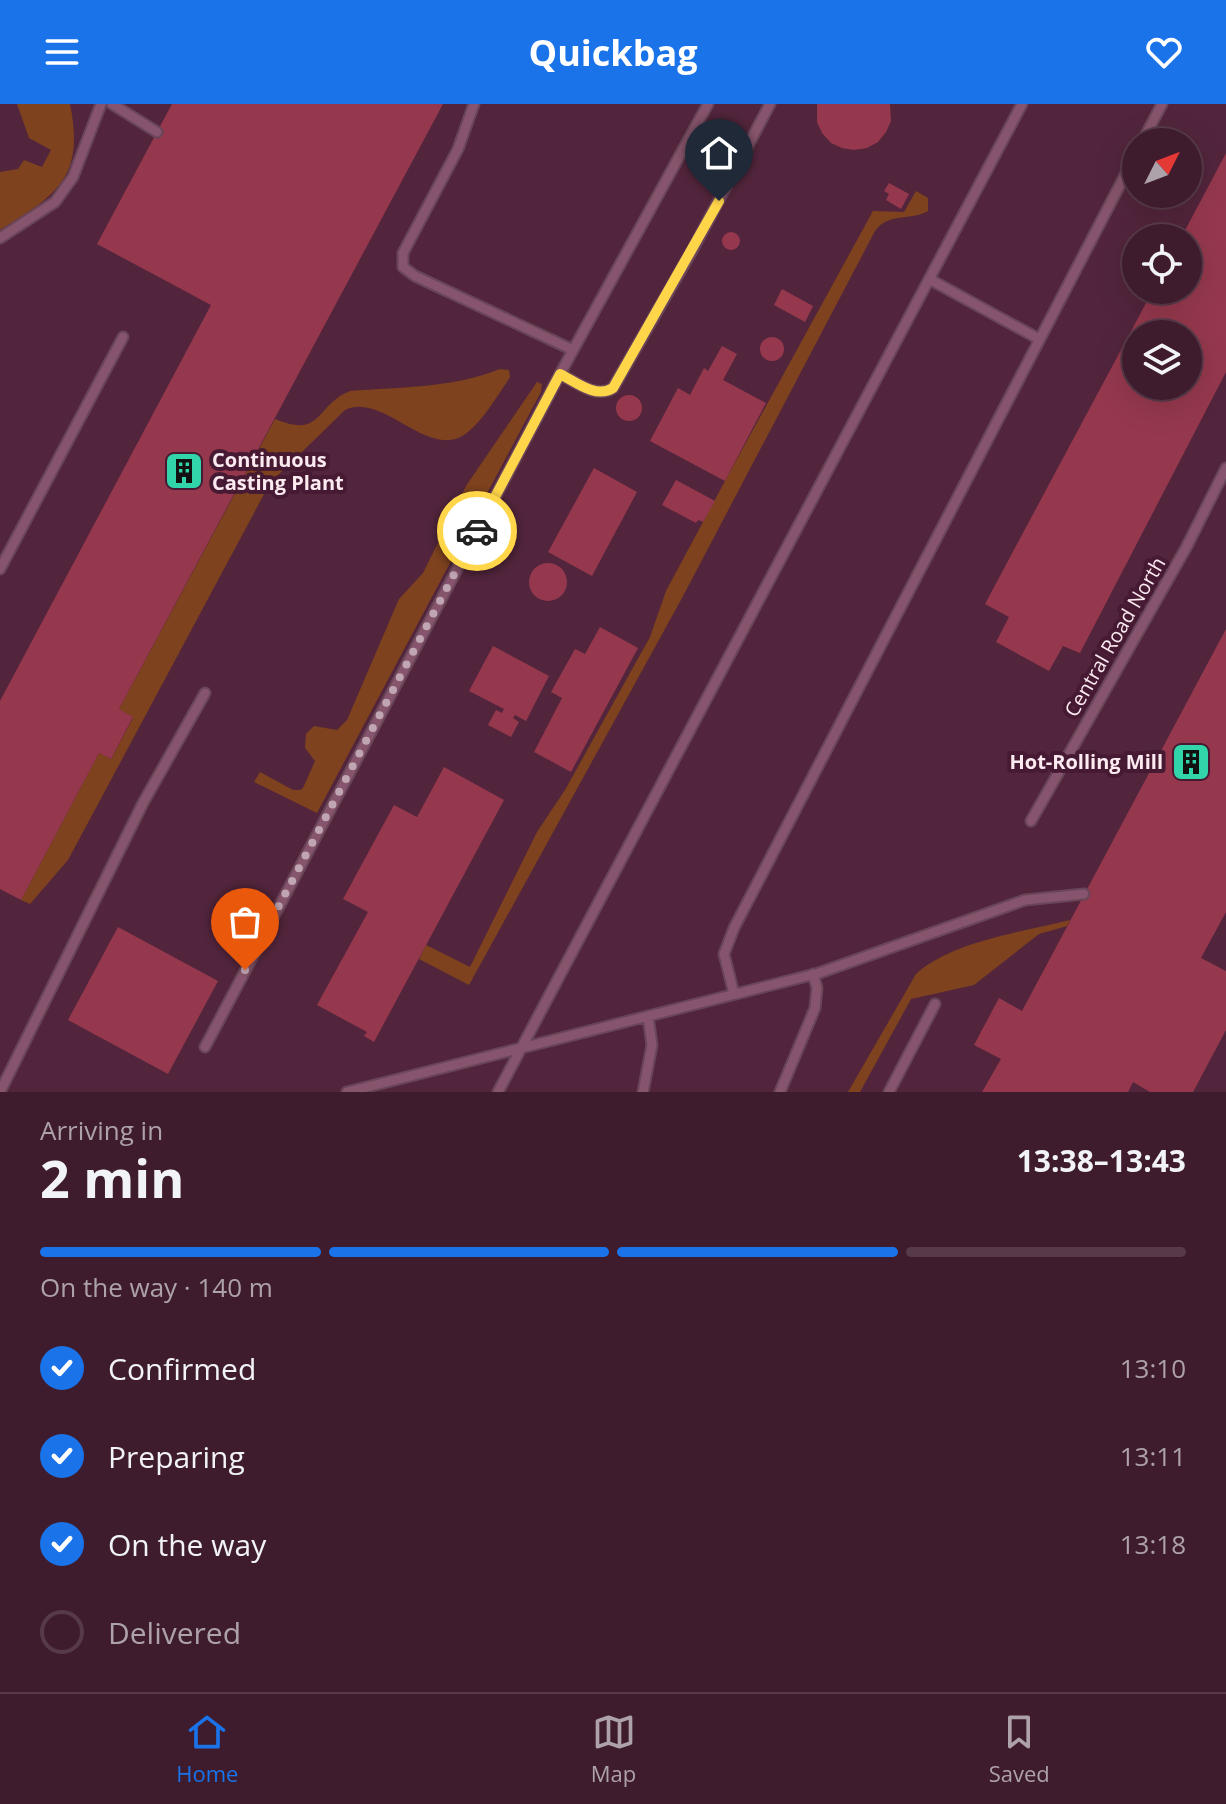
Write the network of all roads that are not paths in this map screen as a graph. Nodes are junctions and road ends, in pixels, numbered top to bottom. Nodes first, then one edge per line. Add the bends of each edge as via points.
1 (101, 104) edge
2 (112, 104) edge
3 (474, 104) edge
4 (708, 104) edge
5 (770, 104) edge
6 (1022, 104) edge
7 (1162, 104) edge
8 (1149, 128) edge
9 (157, 132) dead end
10 (1122, 181) edge
11 (0, 238) edge
12 (929, 279) junction
13 (123, 337) dead end
14 (1039, 339) junction
15 (573, 350) junction
16 (560, 374) junction
17 (1226, 468) edge
18 (0, 569) edge
19 (205, 693) dead end
20 (1031, 821) dead end
21 (1084, 894) dead end
22 (813, 974) junction
23 (734, 994) junction
24 (935, 1004) dead end
25 (648, 1016) junction
26 (205, 1047) dead end
27 (521, 1048) junction
28 (0, 1092) edge
29 (347, 1092) edge
30 (498, 1092) edge
31 (643, 1092) edge
32 (780, 1092) edge
33 (889, 1092) edge

1 - 11 lane via 73,177 55,202
2 - 9 lane
3 - 15 lane via 458,149 403,253 403,267
4 - 15 lane
5 - 16 lane via 613,388 596,392
6 - 12 lane
7 - 8 lane
10 - 14 lane
12 - 14 lane
12 - 27 lane
13 - 18 lane
14 - 23 lane via 734,928 724,954
15 - 16 lane
16 - 26 lane
17 - 20 lane, Central Road North
19 - 28 lane via 143,803
21 - 22 lane via 1025,900
22 - 23 lane
22 - 32 lane via 815,1008
23 - 25 lane
24 - 33 lane
25 - 27 lane
25 - 31 lane via 652,1045
27 - 29 lane
27 - 30 lane

